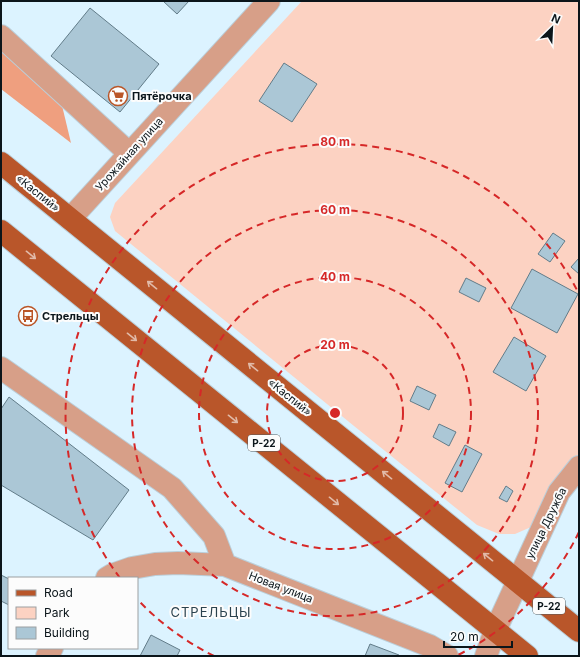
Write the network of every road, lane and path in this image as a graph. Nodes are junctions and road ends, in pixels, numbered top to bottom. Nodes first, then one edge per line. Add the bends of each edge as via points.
1 (269, 1) edge
2 (1, 36) edge
3 (129, 153) junction
4 (1, 163) edge
5 (70, 219) junction
6 (1, 231) edge
7 (1, 368) edge
8 (579, 467) edge
9 (225, 565) junction
10 (109, 577) edge
11 (518, 582) junction
12 (495, 631) junction
13 (579, 631) edge
14 (447, 656) edge
15 (486, 656) edge
16 (527, 656) edge

1 - 3 street, Урожайная улица
2 - 3 street
3 - 5 street, Урожайная улица
4 - 5 main road, «Каспий» / Р-22
11 -> 5 main road, «Каспий» / Р-22
6 -> 12 main road, Р-22
7 - 9 street via 172,488 214,536
8 - 11 street, улица Дружба via 559,492
9 - 10 street, Новая улица via 155,564 132,568
9 - 14 street, Новая улица via 430,646
11 - 12 street, улица Дружба
11 - 13 main road, «Каспий» / Р-22
12 - 15 street
12 - 16 main road, Р-22

